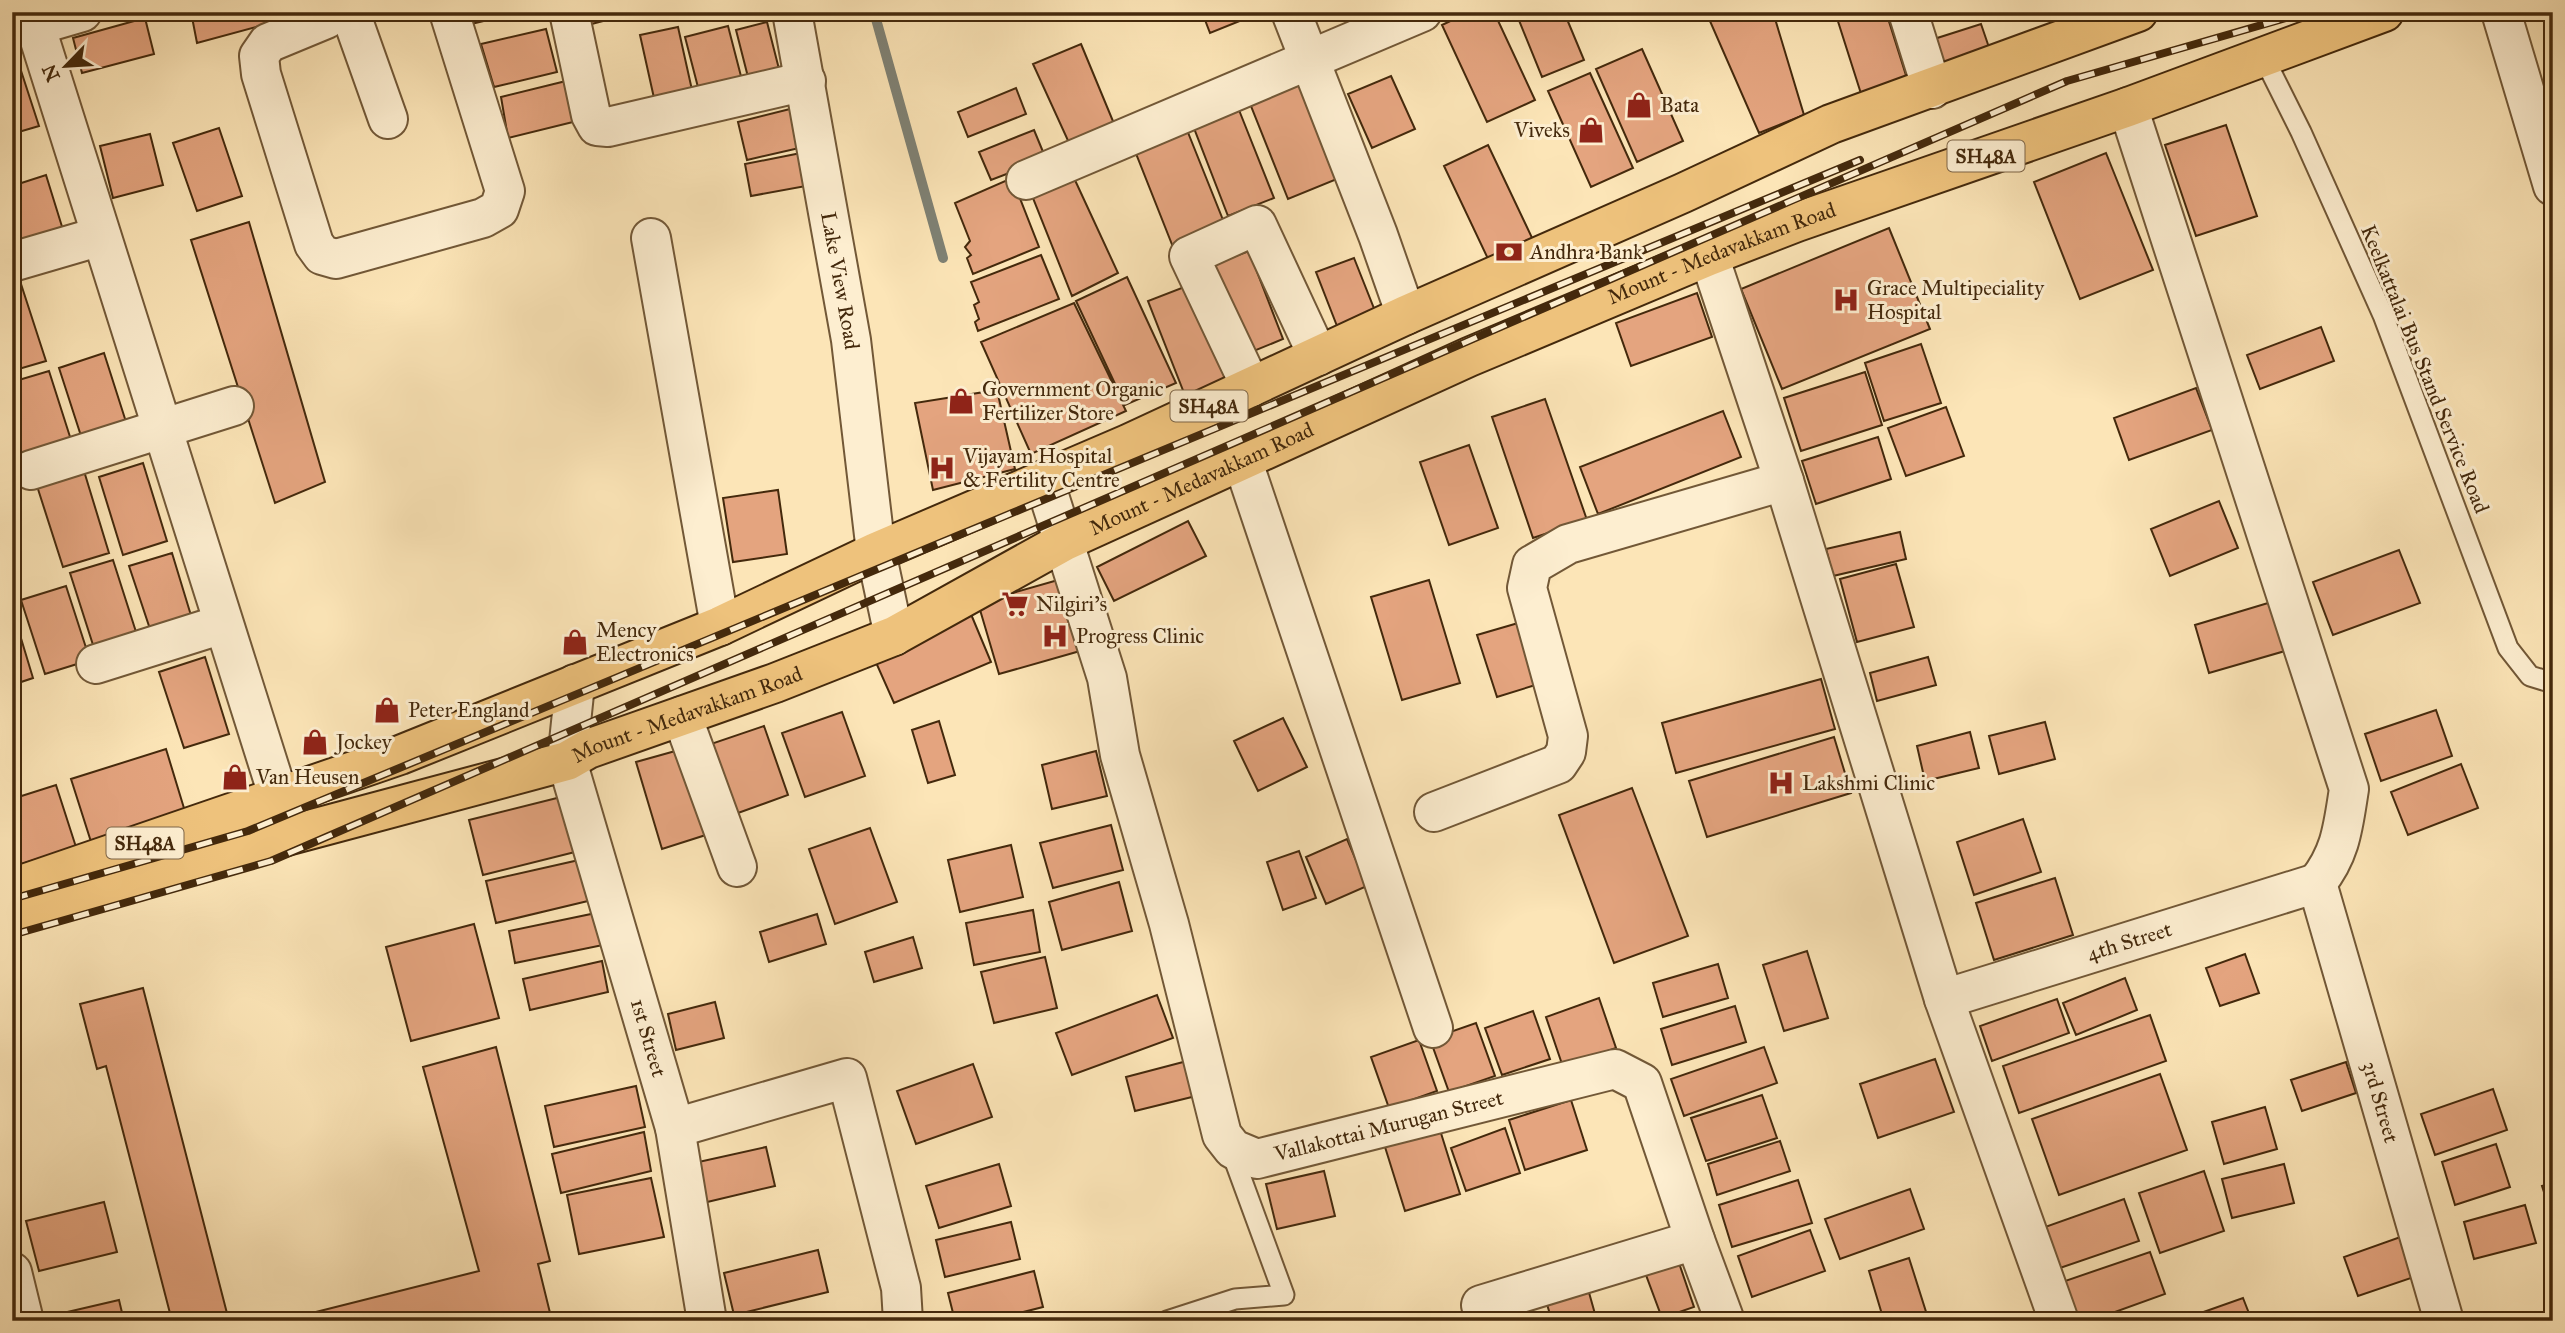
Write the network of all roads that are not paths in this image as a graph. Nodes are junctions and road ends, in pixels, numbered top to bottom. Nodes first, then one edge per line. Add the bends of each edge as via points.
1 (82, 12) edge
2 (449, 12) edge
3 (569, 12) edge
4 (792, 12) edge
5 (1291, 12) edge
6 (1422, 12) edge
7 (1908, 12) edge
8 (2384, 12) edge
9 (2501, 12) edge
10 (337, 14) edge
11 (2113, 16) edge
12 (27, 18) edge
13 (2264, 58) junction
14 (1311, 62) junction
15 (806, 81) junction
16 (1932, 89) junction
17 (2128, 107) junction
18 (388, 118) dead end
19 (1026, 180) dead end
20 (2553, 186) edge
21 (101, 236) junction
22 (651, 238) dead end
23 (1709, 256) junction
24 (12, 262) edge
25 (1406, 315) junction
26 (1318, 356) junction
27 (1251, 387) junction
28 (234, 406) dead end
29 (162, 429) junction
30 (1243, 462) junction
31 (31, 470) dead end
32 (1044, 480) junction
33 (1784, 481) junction
34 (1065, 541) junction
35 (876, 552) junction
36 (223, 624) junction
37 (720, 625) junction
38 (894, 636) junction
39 (96, 664) dead end
40 (2553, 683) edge
41 (575, 684) junction
42 (682, 716) junction
43 (567, 761) junction
44 (279, 798) junction
45 (1434, 812) dead end
46 (737, 867) dead end
47 (2317, 883) junction
48 (12, 888) edge
49 (12, 915) edge
50 (1944, 999) junction
51 (1433, 1028) dead end
52 (675, 1128) junction
53 (1228, 1143) junction
54 (1695, 1240) junction
55 (12, 1272) edge
56 (24, 1321) edge
57 (707, 1321) edge
58 (903, 1321) edge
59 (1167, 1321) edge
60 (1485, 1321) edge
61 (1725, 1321) edge
62 (2059, 1321) edge
63 (2444, 1321) edge

1 - 12 street
2 - 10 street via 505,191 499,209 483,218 336,259 322,255 314,244 258,56 268,43
3 - 15 street via 597,126
4 - 15 street, Lake View Road
5 - 14 street
6 - 14 street
7 - 16 street
8 - 13 main road, Mount - Medavakkam Road / SH48A
9 - 20 street
10 - 18 street
11 - 16 main road, SH48A
12 - 21 street
13 - 17 main road, Mount - Medavakkam Road / SH48A
13 - 40 lane, Keelkattalai Bus Stand Service Road via 2383,314 2508,648 2530,676
14 - 19 street
14 - 25 street
15 - 35 street, Lake View Road via 851,340
16 - 25 main road, SH48A via 1831,124
17 - 23 main road, Mount - Medavakkam Road / SH48A
17 - 47 street via 2349,789 2333,863
21 - 24 street
21 - 29 street
22 - 37 street
23 - 30 main road, Mount - Medavakkam Road / SH48A via 1469,357
23 - 33 street
25 - 26 main road, SH48A
26 - 27 main road, SH48A
26 - 27 street via 1257,225 1189,256
27 - 32 main road, SH48A
28 - 29 street
29 - 31 street
29 - 36 street
30 - 34 main road, Mount - Medavakkam Road / SH48A
30 - 51 street
32 - 34 street
32 - 35 main road, SH48A
33 - 45 street via 1568,544 1532,565 1527,588 1568,736 1566,752 1558,764
33 - 50 street
34 - 38 main road, Mount - Medavakkam Road / SH48A
34 - 53 street via 1107,678 1120,755 1169,924 1222,1135
35 - 37 main road, SH48A
35 - 38 street, Lake View Road
36 - 39 street
36 - 44 street
37 - 41 main road, SH48A
38 - 42 main road, Mount - Medavakkam Road / SH48A
41 - 43 street
41 - 44 main road, SH48A
42 - 43 main road, Mount - Medavakkam Road / SH48A via 588,749
42 - 46 street
43 - 49 main road, Mount - Medavakkam Road / SH48A
43 - 52 street, 1st Street
44 - 48 main road, SH48A
47 - 50 street, 4th Street
47 - 63 street, 3rd Street
50 - 62 street
52 - 57 street, 1st Street
52 - 58 street via 847,1078 901,1288
53 - 54 street, Vallakottai Murugan Street via 1256,1159 1615,1069 1642,1083
53 - 59 lane via 1284,1295 1235,1299
54 - 60 street via 1481,1305
54 - 61 street, Vallakottai Murugan Street
55 - 56 street

